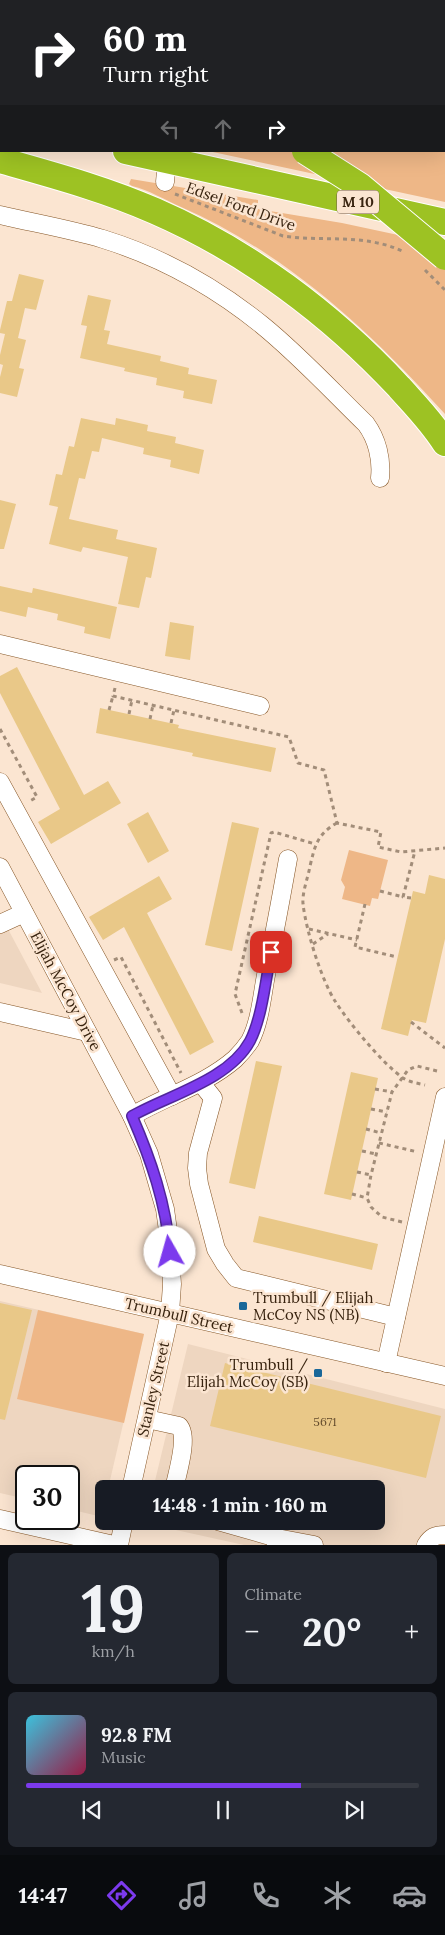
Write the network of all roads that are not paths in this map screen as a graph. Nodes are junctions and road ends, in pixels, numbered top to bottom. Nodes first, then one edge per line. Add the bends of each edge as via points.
1 (128, 152) edge
2 (306, 152) edge
3 (0, 160) edge
4 (0, 215) edge
5 (445, 222) edge
6 (434, 263) edge
7 (445, 442) edge
8 (380, 478) dead end
9 (0, 644) edge
10 (260, 706) dead end
11 (0, 782) edge
12 (288, 859) dead end
13 (0, 867) edge
14 (24, 913) junction
15 (0, 924) edge
16 (0, 1012) edge
17 (87, 1032) junction
18 (201, 1082) junction
19 (172, 1096) junction
20 (445, 1097) edge
21 (132, 1116) junction
22 (0, 1274) edge
23 (170, 1313) junction
24 (396, 1317) junction
25 (386, 1363) junction
26 (445, 1376) edge
27 (147, 1419) junction
28 (133, 1480) edge
29 (176, 1480) edge
30 (0, 1519) edge
31 (122, 1530) edge
32 (243, 1530) edge
33 (445, 1535) edge
34 (276, 1542) edge
35 (114, 1545) edge
36 (118, 1545) edge
37 (314, 1545) edge
38 (426, 1545) edge

1 - 5 highway, M 10 via 167,178
2 - 6 highway, bridge via 360,186
3 - 7 highway via 144,200 154,210 210,238 274,279 329,320 371,357 433,424
4 - 8 street via 104,240 141,253 211,288 244,310 283,342 366,424 374,434
9 - 10 street
11 - 19 street
12 - 18 street via 255,1028 237,1057
13 - 14 street, Elijah McCoy Drive
14 - 15 street
14 - 17 street, Elijah McCoy Drive
16 - 17 street
17 - 21 street, Elijah McCoy Drive
18 - 19 street
18 - 24 street via 213,1098 196,1168 216,1249 236,1278
19 - 21 street
20 - 24 street
21 - 23 street, Stanley Street via 149,1154 165,1209 172,1266
22 - 23 street, Trumbull Street
23 - 25 street, Trumbull Street
23 - 27 street, Stanley Street
24 - 25 street
25 - 26 street, Trumbull Street
27 - 28 street, Stanley Street
27 - 29 street via 181,1429 184,1439
30 - 35 street
31 - 36 street
32 - 34 street
33 - 38 street via 436,1535
34 - 37 street

